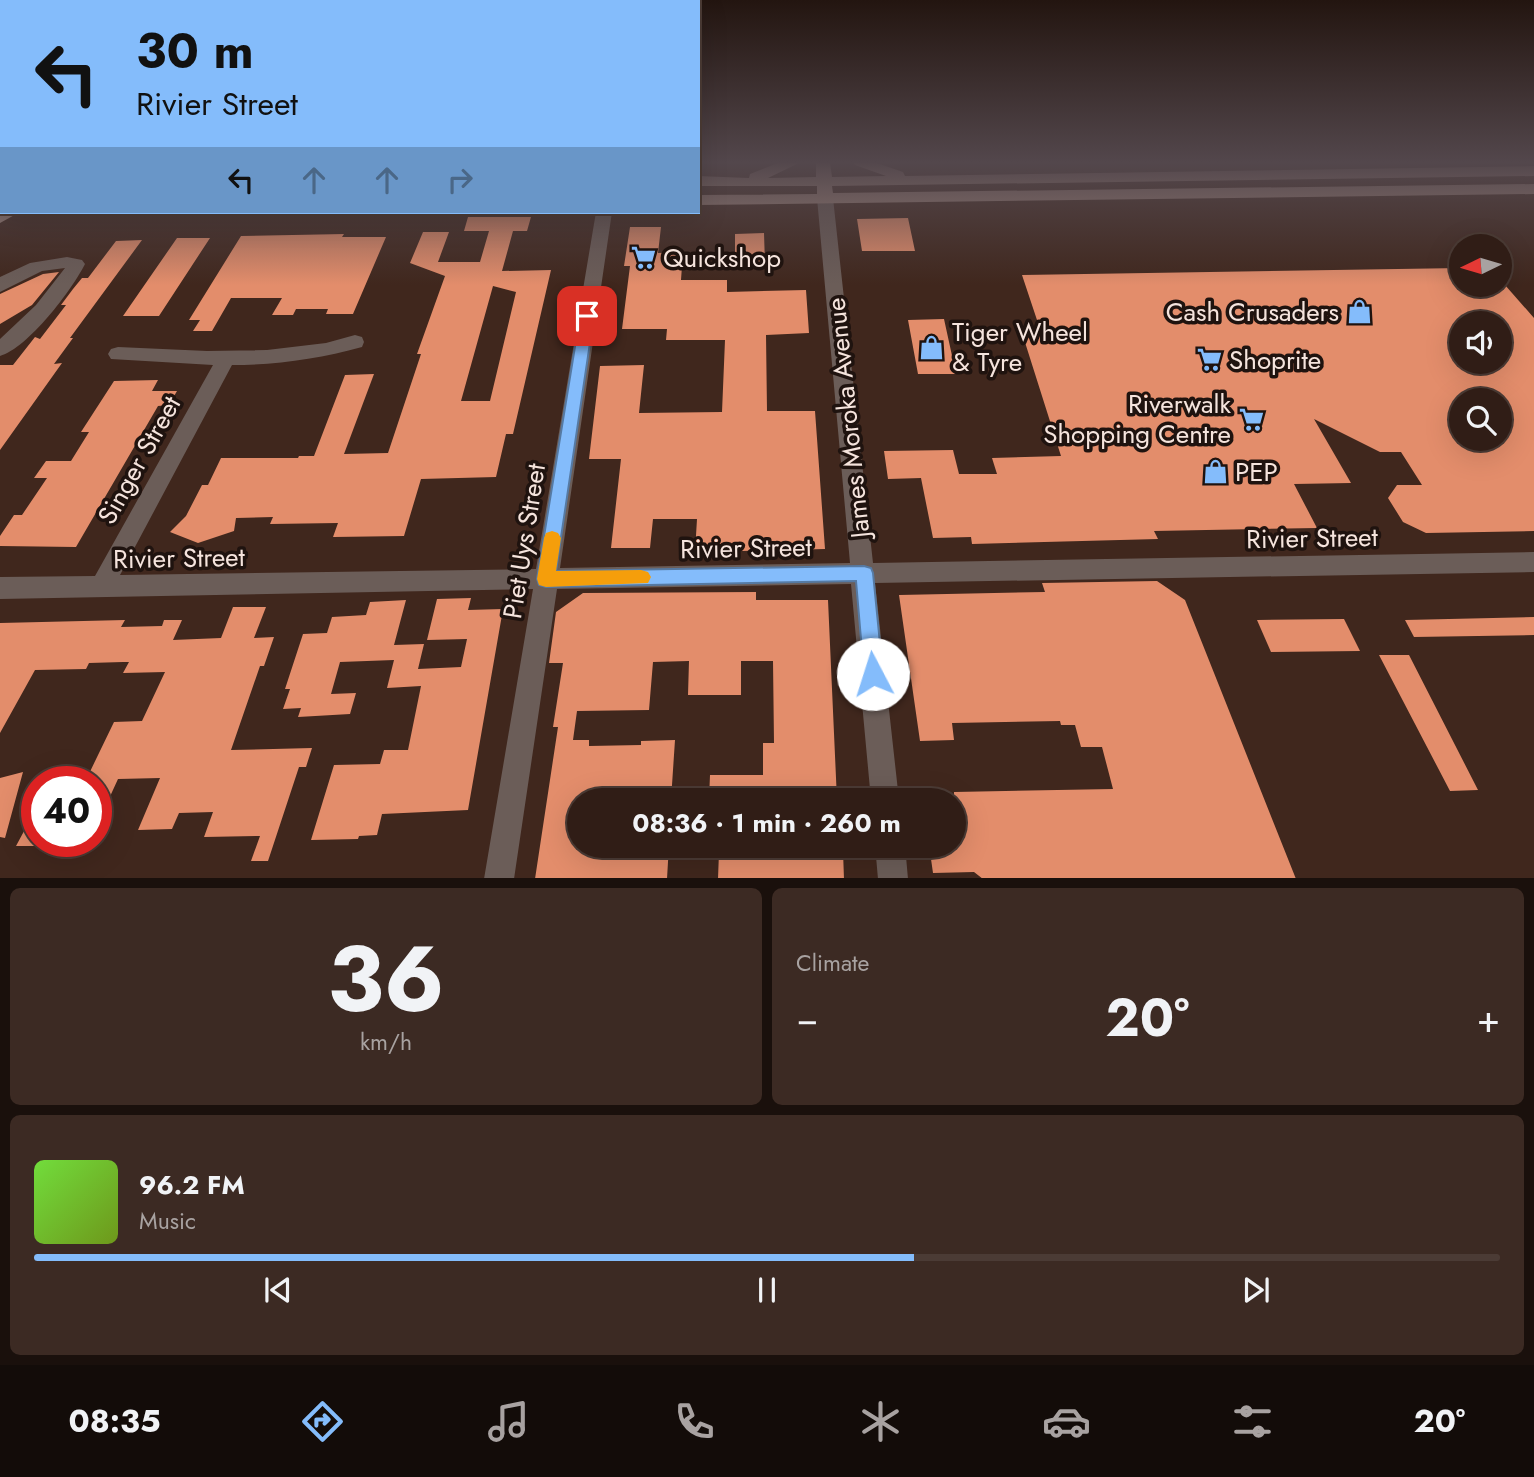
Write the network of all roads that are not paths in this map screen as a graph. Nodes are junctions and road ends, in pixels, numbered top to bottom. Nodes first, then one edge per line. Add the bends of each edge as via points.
1 (825, 203) edge
2 (604, 214) edge
3 (0, 285) edge
4 (355, 342) dead end
5 (0, 349) edge
6 (118, 354) dead end
7 (225, 360) junction
8 (1534, 562) edge
9 (864, 573) junction
10 (546, 579) junction
11 (0, 587) edge
12 (102, 587) junction
13 (884, 788) edge
14 (891, 858) edge
15 (499, 878) edge
16 (893, 878) edge

1 - 9 street, James Moroka Avenue
2 - 10 street, Piet Uys Street
3 - 5 street via 32,269 76,264 31,321
4 - 7 street, Singer Street via 308,354
6 - 7 street, Singer Street
7 - 12 street, Singer Street
8 - 9 street, Rivier Street
9 - 10 street, Rivier Street
9 - 13 street, James Moroka Avenue
10 - 12 street, Rivier Street
10 - 15 street, Piet Uys Street
11 - 12 street, Rivier Street
14 - 16 street

